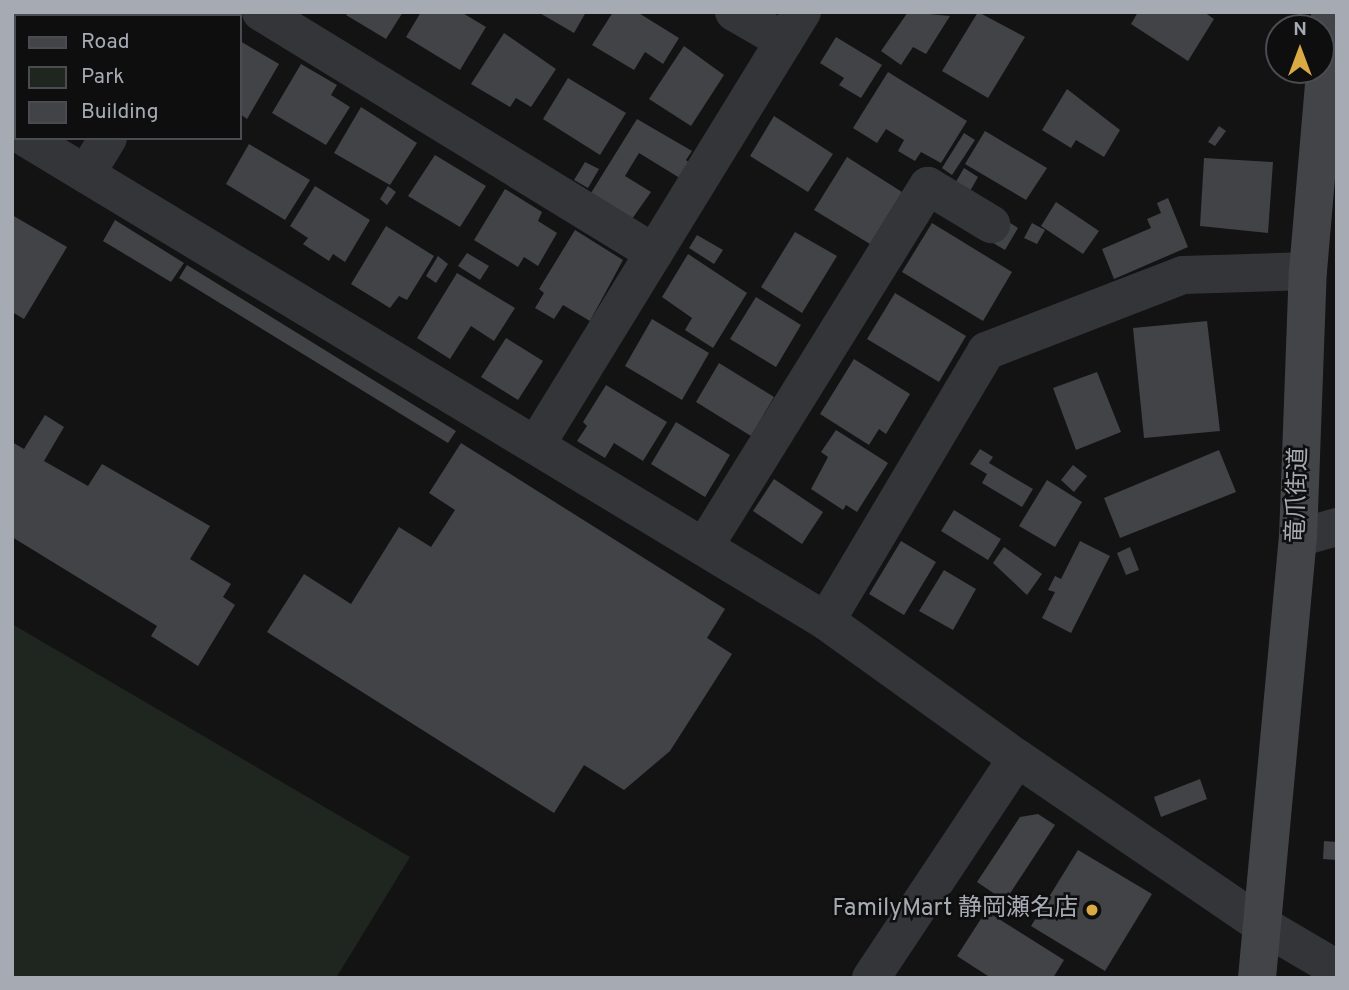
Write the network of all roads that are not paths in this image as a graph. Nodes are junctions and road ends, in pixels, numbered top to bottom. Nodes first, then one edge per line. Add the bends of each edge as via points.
1 (261, 12) edge
2 (734, 12) edge
3 (1330, 12) edge
4 (793, 27) edge
5 (29, 140) edge
6 (107, 140) edge
7 (86, 174) junction
8 (991, 224) dead end
9 (654, 253) junction
10 (1308, 271) junction
11 (536, 445) junction
12 (1337, 527) edge
13 (1298, 538) junction
14 (704, 547) junction
15 (826, 621) junction
16 (1017, 758) junction
17 (1262, 925) junction
18 (1337, 969) edge
19 (871, 978) edge
20 (1257, 978) edge

1 - 9 street
2 - 4 street
3 - 10 main road, 竜爪街道
4 - 9 street
5 - 7 street
6 - 7 street
7 - 11 street
8 - 14 street via 928,186
9 - 11 street
10 - 13 main road, 竜爪街道
10 - 15 street via 1183,275 986,351
11 - 14 street
12 - 13 street
13 - 17 main road, 竜爪街道
14 - 15 street
15 - 16 street
16 - 17 street
16 - 19 street
17 - 18 street
17 - 20 main road, 竜爪街道

